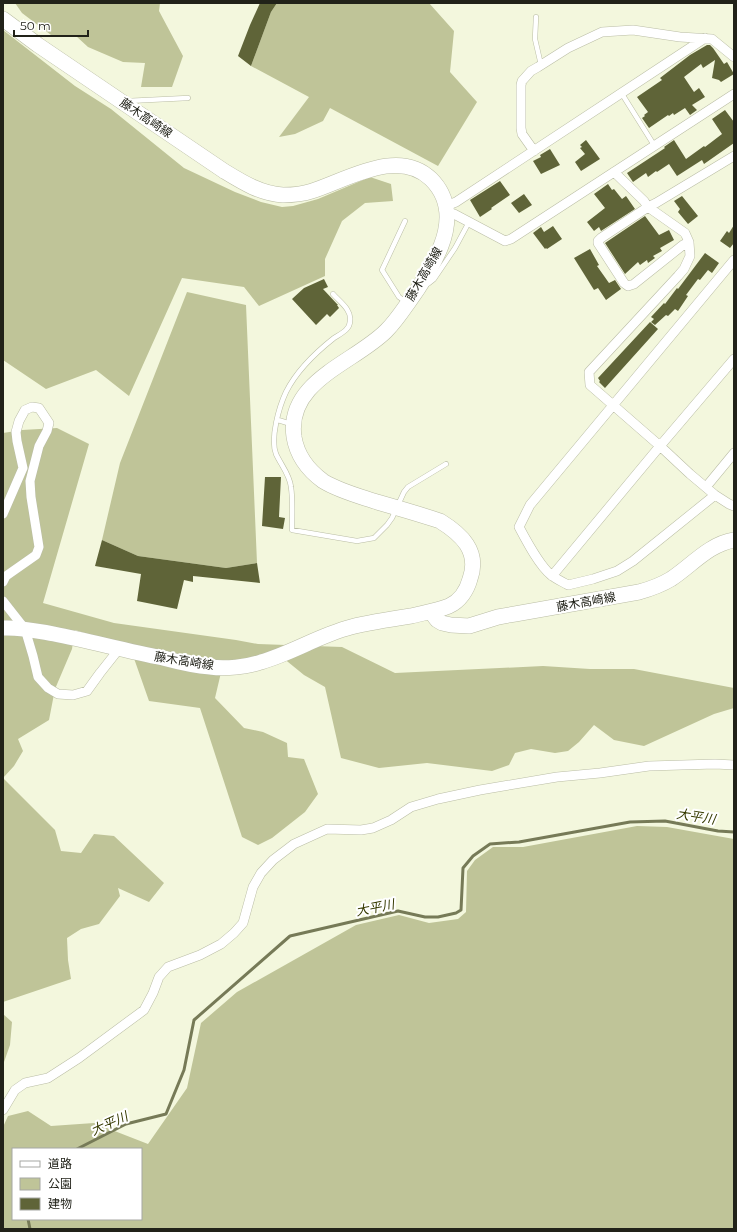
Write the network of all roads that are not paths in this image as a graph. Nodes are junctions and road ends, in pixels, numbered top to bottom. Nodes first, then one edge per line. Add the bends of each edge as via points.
1 (536, 17) dead end
2 (3, 19) edge
3 (705, 38) junction
4 (734, 57) edge
5 (541, 65) junction
6 (622, 94) junction
7 (734, 94) edge
8 (188, 98) dead end
9 (124, 103) junction
10 (654, 145) junction
11 (534, 151) junction
12 (734, 156) edge
13 (614, 172) junction
14 (648, 207) junction
15 (447, 210) junction
16 (405, 221) dead end
17 (469, 222) junction
18 (689, 242) junction
19 (734, 260) edge
20 (421, 284) junction
21 (333, 294) dead end
22 (408, 303) junction
23 (734, 359) edge
24 (614, 405) junction
25 (278, 420) junction
26 (293, 425) junction
27 (660, 446) junction
28 (734, 453) edge
29 (446, 464) dead end
30 (706, 487) junction
31 (715, 495) junction
32 (734, 506) edge
33 (396, 507) junction
34 (3, 514) edge
35 (734, 540) edge
36 (552, 576) junction
37 (3, 582) edge
38 (3, 601) edge
39 (431, 612) junction
40 (3, 628) edge
41 (25, 629) junction
42 (119, 649) junction
43 (734, 765) edge
44 (3, 1109) edge

1 - 5 lane via 535,39
2 - 9 main road, 藤木高崎線
3 - 4 street via 712,39
3 - 5 street via 633,30 602,32 573,45
3 - 6 street
5 - 11 street via 531,72 521,85 522,134
6 - 10 lane
6 - 11 street
7 - 10 street
8 - 9 lane via 128,100
9 - 15 main road, 藤木高崎線 via 224,171 263,192 301,194 369,170 398,166 413,168 431,179 440,191
10 - 13 street
11 - 15 street
12 - 14 street
13 - 14 street
13 - 17 street via 511,239 505,241
14 - 18 street via 685,233
14 - 18 street via 598,241 626,285 634,284
15 - 17 street
15 - 20 main road, 藤木高崎線 via 445,237
16 - 22 lane via 382,270 400,297
17 - 20 lane via 434,279
18 - 24 street via 690,256 684,269 590,372 590,385
19 - 24 street
20 - 22 main road, 藤木高崎線
21 - 25 lane via 348,310 348,327 300,370 284,398
22 - 26 main road, 藤木高崎線 via 378,339 315,382 299,404
23 - 27 street
24 - 27 street
24 - 36 street via 530,505 519,527 526,541
25 - 26 lane
25 - 33 lane via 275,448 291,486 292,530 361,541 379,534 392,518
26 - 33 main road, 藤木高崎線 via 298,452 303,461 324,481 347,493
27 - 30 street
27 - 36 street
28 - 30 street
29 - 33 lane via 408,486
30 - 31 street
31 - 32 street
31 - 36 street via 617,571 568,585
33 - 39 main road, 藤木高崎線 via 440,521 462,536 469,548 471,577 462,596 450,606
34 - 37 street via 23,468 16,432 19,421 25,410 39,408 49,423 39,446 30,481 39,547 36,555 6,576
35 - 39 main road, 藤木高崎線 via 714,547 671,578 639,592 498,617 469,626 442,623
38 - 41 street
39 - 42 main road, 藤木高崎線 via 367,623 333,633 261,662 245,665 211,667
40 - 41 main road, 藤木高崎線
41 - 42 main road, 藤木高崎線
41 - 42 street via 38,677 58,694 73,695 87,691
43 - 44 street via 649,766 557,776 438,799 411,807 373,828 327,829 294,844 261,872 253,887 243,923 234,933 221,944 200,955 168,967 159,977 144,1010 48,1078 25,1083 15,1090

